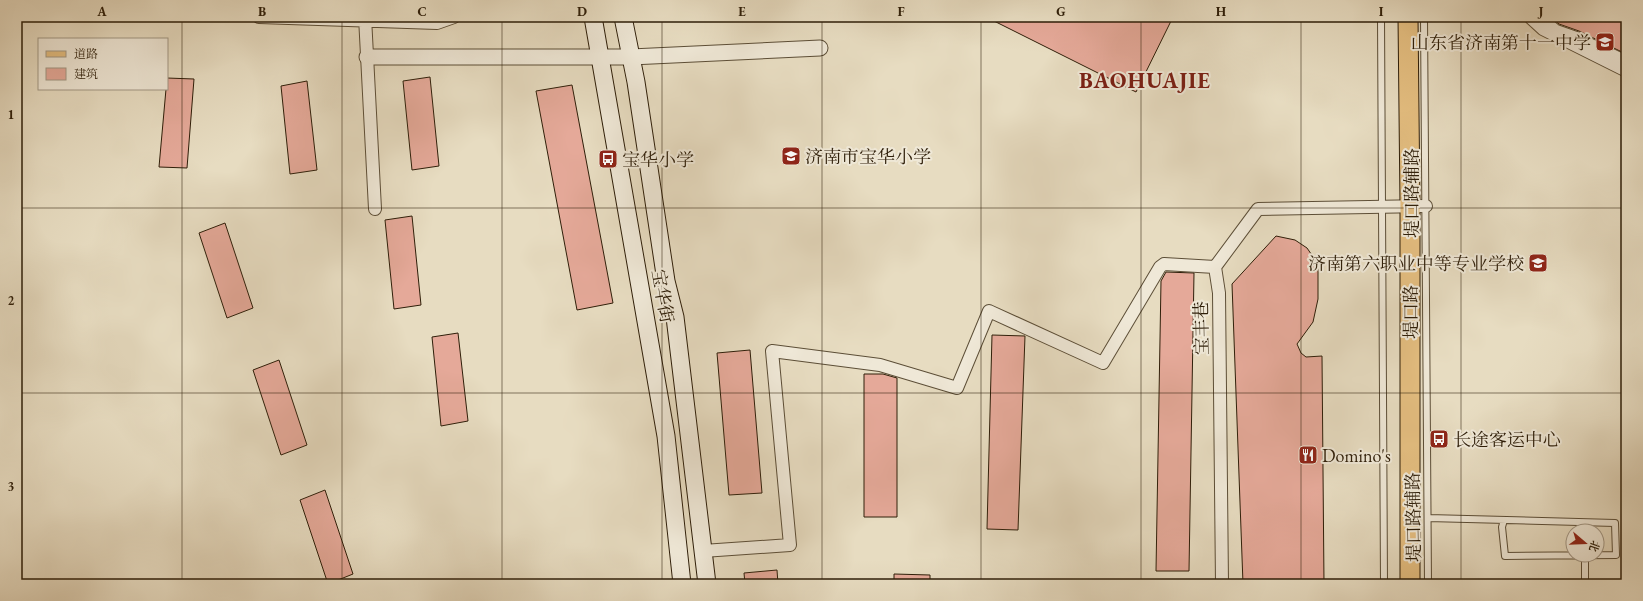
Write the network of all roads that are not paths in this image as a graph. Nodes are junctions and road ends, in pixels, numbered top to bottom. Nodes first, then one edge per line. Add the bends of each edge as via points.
1 (259, 17) edge
2 (454, 17) edge
3 (593, 17) edge
4 (623, 17) edge
5 (1381, 17) edge
6 (1396, 17) edge
7 (1408, 17) edge
8 (1424, 17) edge
9 (1532, 17) edge
10 (1544, 17) edge
11 (365, 19) edge
12 (820, 48) dead end
13 (367, 56) junction
14 (631, 57) junction
15 (601, 58) junction
16 (1625, 64) edge
17 (1404, 206) junction
18 (376, 209) dead end
19 (1215, 267) junction
20 (1428, 518) junction
21 (1504, 520) junction
22 (703, 551) junction
23 (1565, 555) edge
24 (1605, 555) edge
25 (1585, 563) edge
26 (682, 584) edge
27 (707, 584) edge
28 (1222, 584) edge
29 (1384, 584) edge
30 (1398, 584) edge
31 (1410, 584) edge
32 (1428, 584) edge
33 (1585, 584) edge

1 - 11 street
2 - 11 street via 437,23
3 - 15 main road, 宝华街
4 - 14 main road, 宝华街
5 - 17 lane, 堤口路辅路
6 - 17 main road, 堤口路
7 - 17 main road, 堤口路
8 - 17 lane, 堤口路辅路
9 - 16 street via 1544,28
10 - 16 lane via 1557,28 1577,35
11 - 13 street
12 - 14 street
13 - 15 street
13 - 18 street
14 - 15 street
14 - 22 main road, 宝华街 via 666,281 675,317
15 - 26 main road, 宝华街 via 666,436
17 - 19 street via 1258,209
17 - 20 lane, 堤口路辅路
17 - 29 lane, 堤口路辅路
17 - 30 main road, 堤口路
17 - 31 main road, 堤口路
19 - 22 street via 1164,264 1160,267 1103,363 989,311 957,388 880,365 772,351 790,545
19 - 28 street, 宝丰巷 via 1219,293
20 - 21 lane
20 - 32 lane, 堤口路辅路
21 - 23 lane via 1504,556
21 - 24 lane via 1615,523 1616,555
22 - 27 main road, 宝华街
25 - 33 lane

